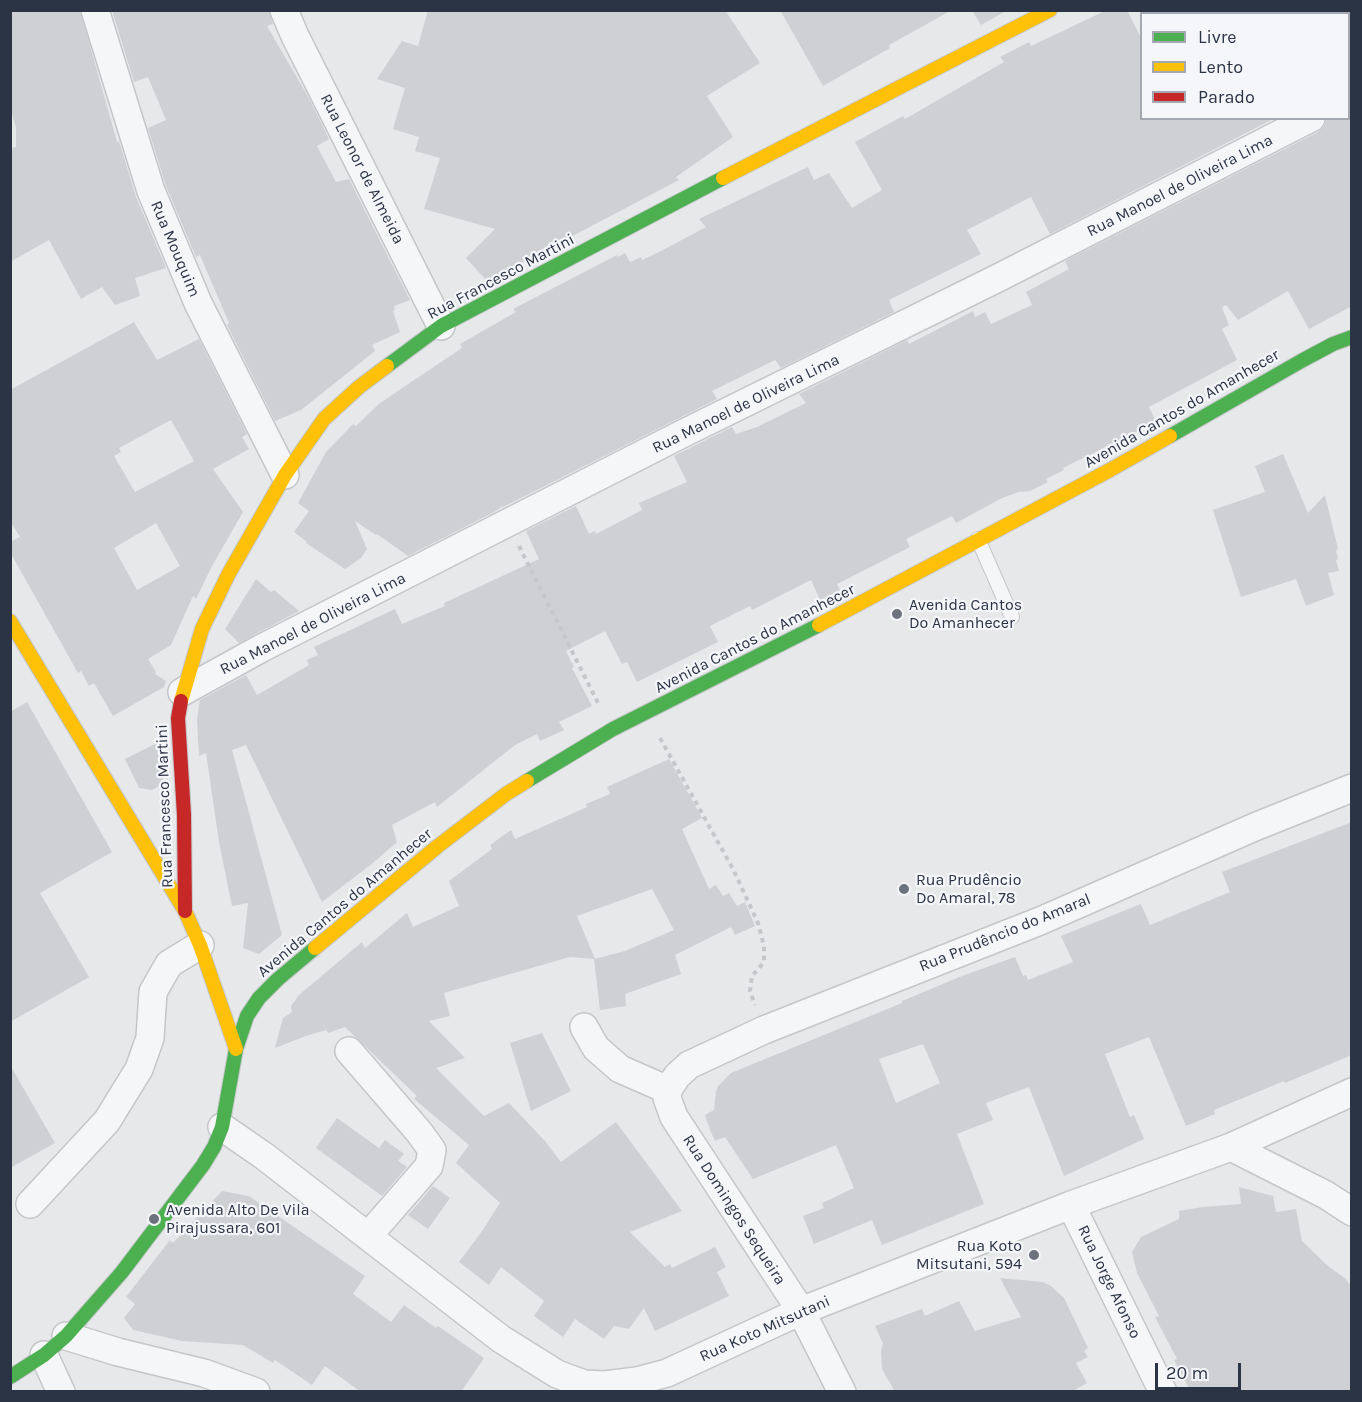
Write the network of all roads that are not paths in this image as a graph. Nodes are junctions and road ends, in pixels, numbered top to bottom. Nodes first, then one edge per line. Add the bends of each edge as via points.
1 (94, 10) edge
2 (284, 10) edge
3 (1050, 10) edge
4 (1307, 120) edge
5 (441, 326) junction
6 (1352, 337) edge
7 (285, 475) junction
8 (978, 539) junction
9 (1012, 617) dead end
10 (10, 621) edge
11 (182, 692) junction
12 (1352, 788) edge
13 (185, 911) junction
14 (200, 945) junction
15 (584, 1027) dead end
16 (236, 1049) junction
17 (349, 1052) dead end
18 (668, 1090) junction
19 (1352, 1092) edge
20 (222, 1127) junction
21 (1231, 1147) junction
22 (30, 1204) dead end
23 (1071, 1205) junction
24 (1352, 1212) edge
25 (368, 1236) junction
26 (801, 1311) junction
27 (66, 1336) junction
28 (44, 1355) junction
29 (10, 1377) edge
30 (61, 1392) edge
31 (256, 1392) edge
32 (842, 1392) edge
33 (1163, 1392) edge

1 - 7 street, Rua Mouquim via 151,191 198,303
2 - 5 street, Rua Leonor de Almeida
3 - 5 street, Rua Francesco Martini
4 - 11 street, Rua Manoel de Oliveira Lima via 988,284 682,434
5 - 7 street, Rua Francesco Martini via 359,387 324,420
6 - 8 street, Avenida Cantos do Amanhecer via 1303,360 1110,470
7 - 11 street, Rua Francesco Martini via 202,628
8 - 9 lane
8 - 16 street, Avenida Cantos do Amanhecer via 794,639 612,730 506,794 438,846 259,998 247,1016
10 - 13 street
11 - 13 street, Rua Francesco Martini via 178,718
12 - 18 street, Rua Prudêncio do Amaral via 1040,921 764,1030 689,1065
13 - 14 street
14 - 16 street
14 - 22 street via 169,964 153,992 150,1038 139,1069 107,1121
15 - 18 street via 596,1048 620,1069
16 - 20 street, Avenida Cantos do Amanhecer
17 - 25 street via 432,1150 429,1166
18 - 26 street, Rua Domingos Sequeira via 674,1117
19 - 21 street, Rua Koto Mitsutani
20 - 25 street, Rua Koto Mitsutani
20 - 27 street, Avenida Cantos do Amanhecer via 203,1165 122,1272
21 - 23 street, Rua Koto Mitsutani
21 - 24 street
23 - 26 street, Rua Koto Mitsutani
23 - 33 street, Rua Jorge Afonso
25 - 26 street, Rua Koto Mitsutani via 501,1339 557,1374 584,1384 637,1381 667,1373
26 - 32 street, Rua Domingos Sequeira
27 - 28 street, Avenida Cantos do Amanhecer
27 - 31 street via 204,1372
28 - 29 street, Avenida Cantos do Amanhecer
28 - 30 street

